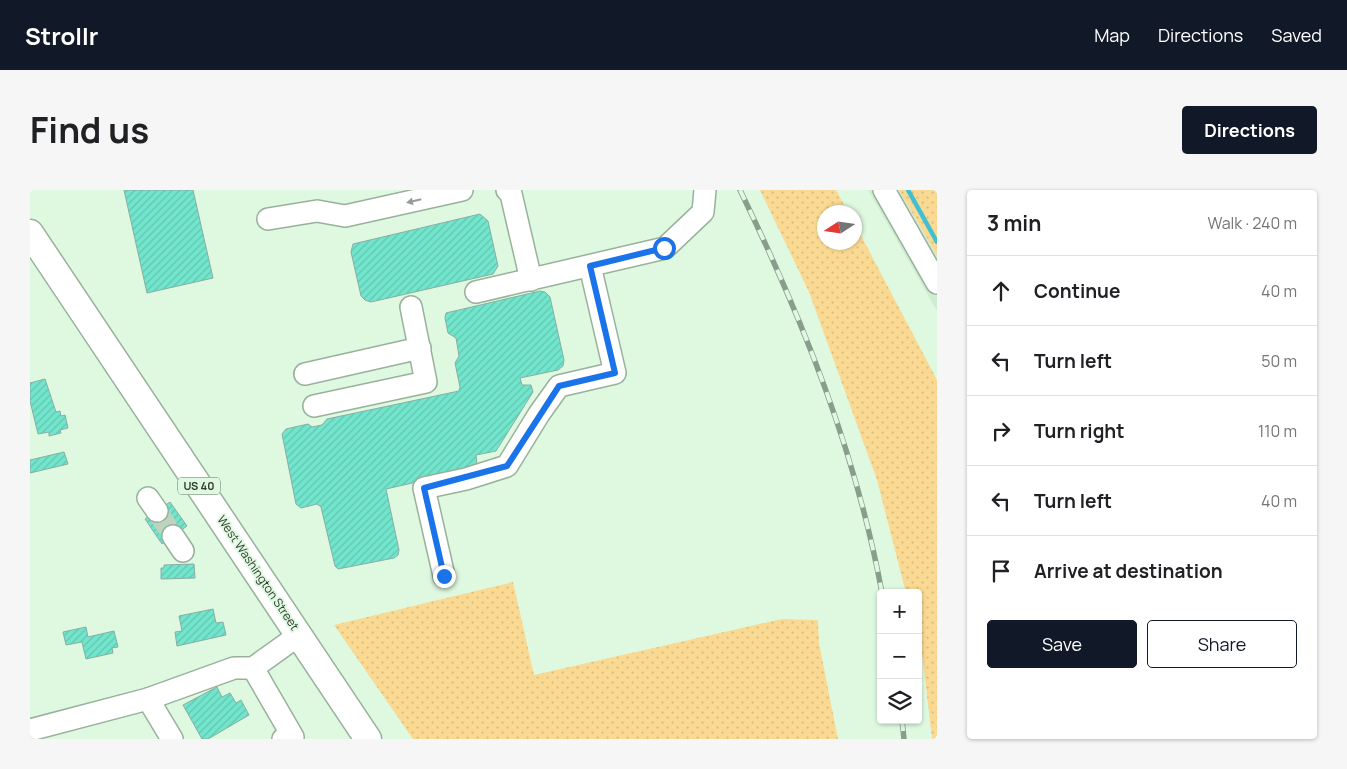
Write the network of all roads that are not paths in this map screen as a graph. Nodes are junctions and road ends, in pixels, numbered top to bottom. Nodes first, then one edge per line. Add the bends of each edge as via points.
1 (462, 190) edge
2 (705, 190) edge
3 (884, 190) edge
4 (509, 192) edge
5 (268, 220) dead end
6 (30, 232) edge
7 (590, 266) junction
8 (531, 280) junction
9 (937, 283) edge
10 (476, 292) dead end
11 (411, 307) dead end
12 (421, 355) junction
13 (305, 374) dead end
14 (314, 406) dead end
15 (444, 576) dead end
16 (299, 635) junction
17 (253, 668) junction
18 (148, 699) junction
19 (30, 730) edge
20 (172, 739) edge
21 (283, 739) edge
22 (368, 739) edge

1 -> 5 street via 345,216 316,211
2 - 7 street via 703,212 664,248
3 - 9 street
4 - 8 street
6 - 16 main road, West Washington Street / US 40
7 - 8 street
7 - 15 street via 615,373 559,386 507,466 424,488
8 - 10 street
11 - 12 street
12 - 13 street via 397,367 365,360
12 - 14 street via 426,382
16 - 17 street
16 - 22 main road, West Washington Street / US 40
17 - 18 street via 234,668
17 - 21 street via 293,737
18 - 19 street
18 - 20 street

